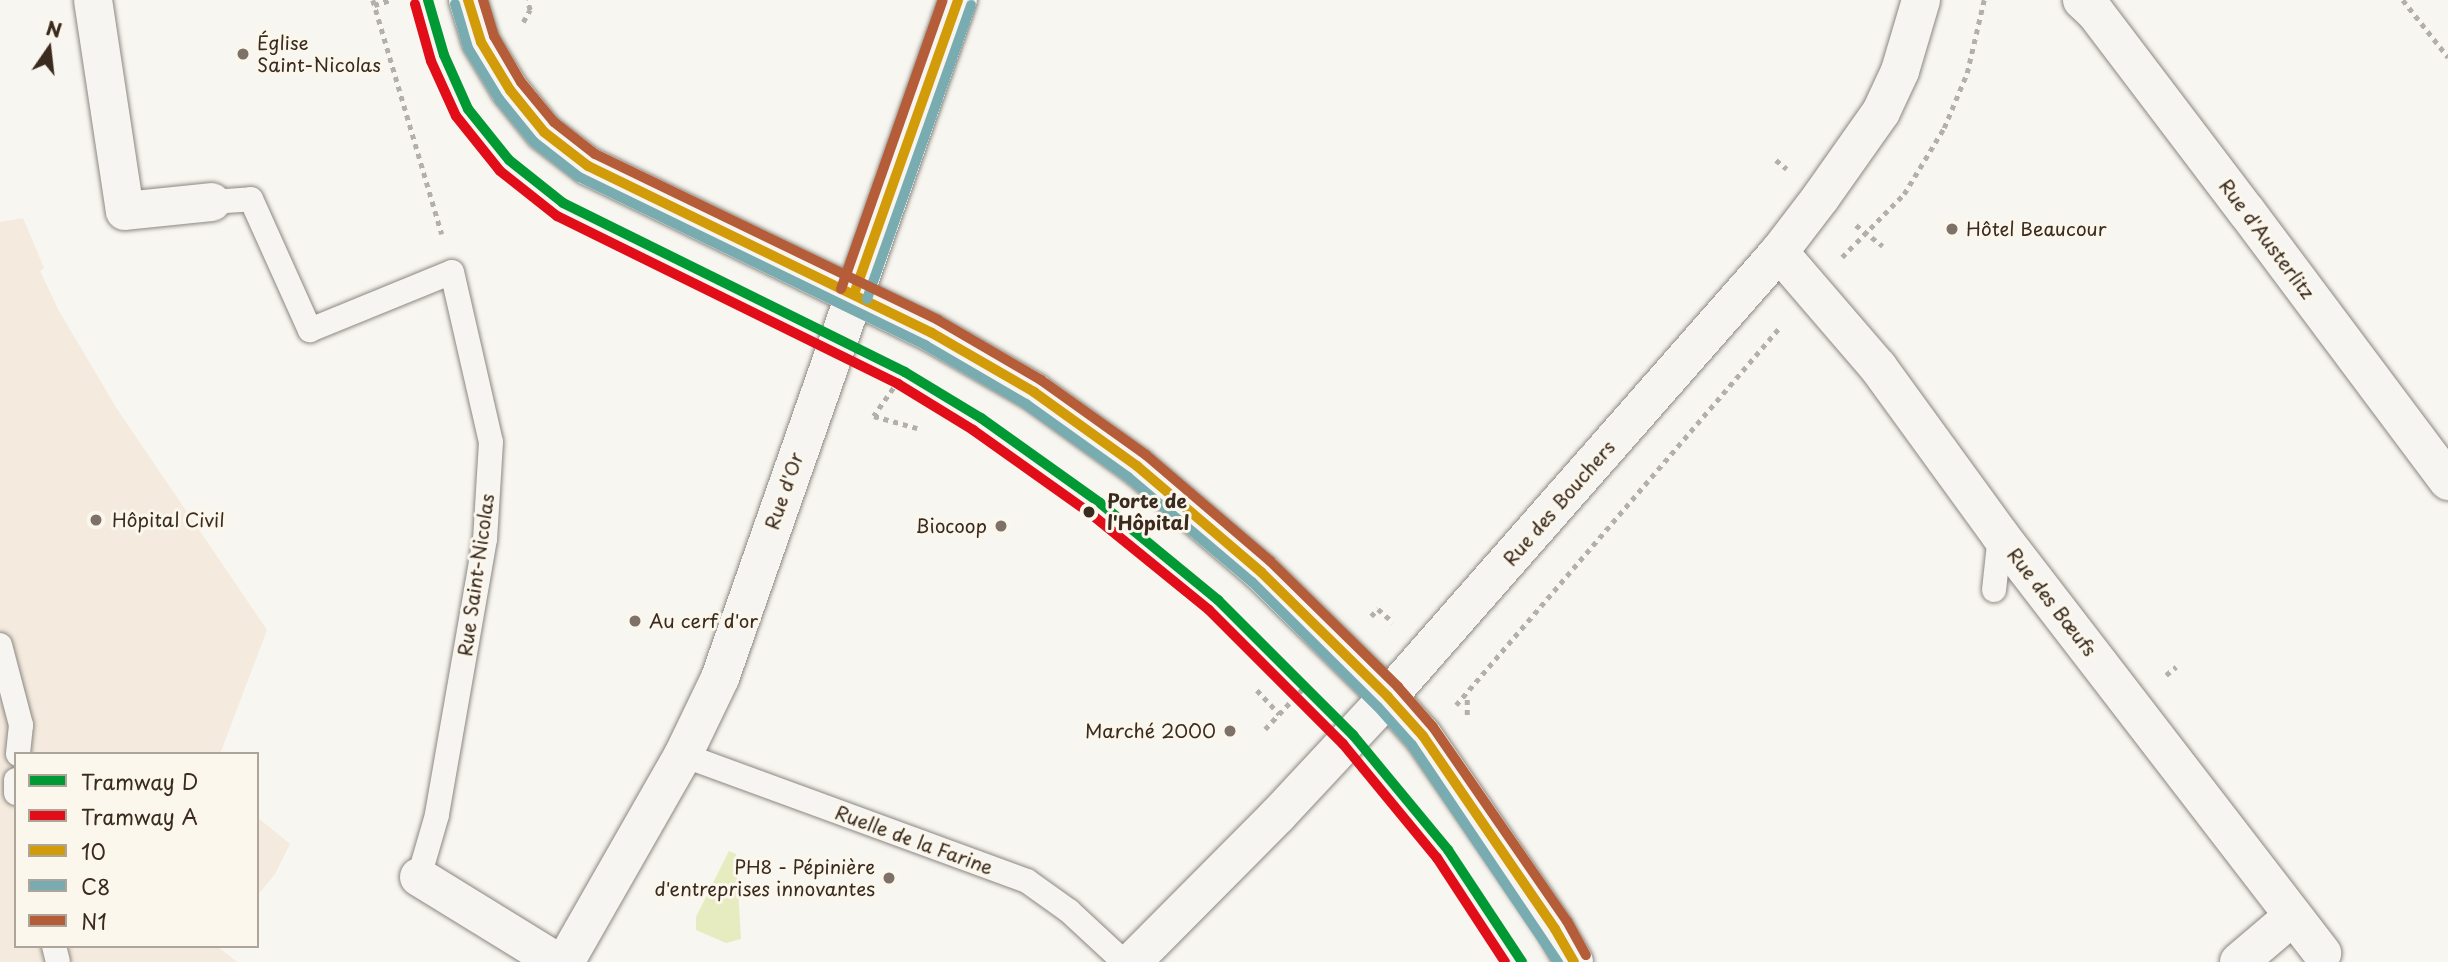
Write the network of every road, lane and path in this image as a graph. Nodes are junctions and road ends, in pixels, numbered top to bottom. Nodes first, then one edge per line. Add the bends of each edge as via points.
1 (93, 0) edge
2 (390, 0) edge
3 (468, 0) edge
4 (958, 0) edge
5 (1921, 0) edge
6 (2082, 0) edge
7 (2403, 0) edge
8 (373, 2) edge
9 (2448, 57) edge
10 (212, 202) joint
11 (1866, 232) dead end
12 (1883, 246) dead end
13 (1779, 252) junction
14 (452, 272) junction
15 (854, 294) junction
16 (874, 416) dead end
17 (917, 428) dead end
18 (2448, 481) edge
19 (2000, 535) junction
20 (1994, 590) dead end
21 (0, 645) edge
22 (1257, 690) dead end
23 (1388, 697) junction
24 (1279, 714) dead end
25 (18, 752) edge
26 (683, 755) junction
27 (419, 877) joint
28 (2293, 916) junction
29 (2322, 953) dead end
30 (557, 962) edge
31 (565, 962) edge
32 (1124, 962) edge
33 (1132, 962) edge
34 (1574, 962) edge
35 (2239, 962) edge

1 - 10 street via 125,211
2 - 8 path
3 - 15 street via 481,42 510,90 544,132 588,166
4 - 15 street, Rue d'Or
5 - 13 street, Rue des Bouchers via 1900,71 1881,112
6 - 18 street, Rue d'Austerlitz
7 - 9 path
8 - 14 path
10 - 14 lane via 251,199 310,330
11 - 12 path
13 - 19 street, Rue des Bœufs via 1878,367
13 - 23 street, Rue des Bouchers
14 - 27 lane, Rue Saint-Nicolas via 491,443 485,539 437,814
15 - 23 street via 1034,392 1137,466 1261,572
15 - 26 street, Rue d'Or via 720,678
16 - 17 path
19 - 20 lane
19 - 28 street, Rue des Bœufs
21 - 25 lane via 21,725
22 - 24 path
23 - 33 street, Rue des Bouchers
23 - 34 street via 1431,748
26 - 31 street, Rue d'Or
26 - 32 lane, Ruelle de la Farine via 1027,881 1069,911
27 - 30 street
28 - 29 street, Rue des Bœufs
28 - 35 street

